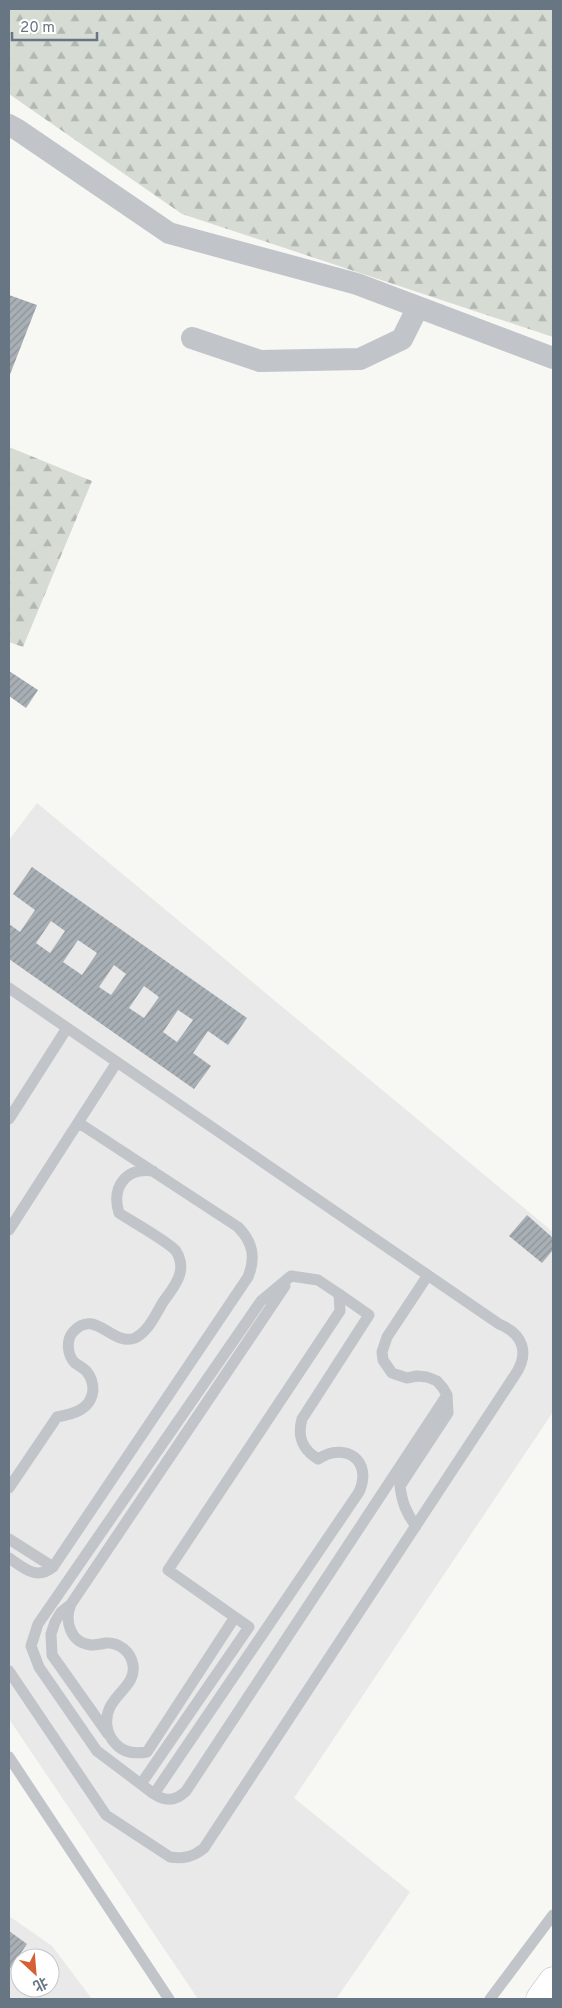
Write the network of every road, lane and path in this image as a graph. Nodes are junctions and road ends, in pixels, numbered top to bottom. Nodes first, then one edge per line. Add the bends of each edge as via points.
1 (9, 126) edge
2 (418, 307) junction
3 (192, 338) dead end
4 (553, 358) edge
5 (9, 988) edge
6 (67, 1028) junction
7 (117, 1062) junction
8 (9, 1119) edge
9 (79, 1123) junction
10 (171, 1183) junction
11 (9, 1230) edge
12 (428, 1275) junction
13 (291, 1276) junction
14 (339, 1294) junction
15 (448, 1395) junction
16 (9, 1488) edge
17 (416, 1526) junction
18 (9, 1539) edge
19 (9, 1558) edge
20 (53, 1567) junction
21 (71, 1604) junction
22 (235, 1618) junction
23 (9, 1671) edge
24 (110, 1738) junction
25 (9, 1757) edge
26 (141, 1784) junction
27 (154, 1794) junction
28 (553, 1915) edge
29 (553, 1981) edge
30 (170, 1999) edge
31 (490, 1999) edge
32 (540, 1999) edge

1 - 2 street via 168,233 357,284
2 - 3 street via 402,339 360,360 260,361
2 - 4 street
5 - 6 lane
6 - 7 lane
6 - 8 lane
7 - 9 lane
7 - 12 lane
9 - 10 lane
9 - 11 lane
10 - 16 lane via 163,1175 141,1170 130,1174 122,1183 116,1203 119,1213 175,1250 181,1266 178,1280 147,1328 135,1338 120,1339 100,1325 91,1324 73,1332 69,1339 70,1355 91,1378 90,1401 77,1412 57,1417
10 - 20 lane via 246,1235 251,1245 252,1267 248,1278
12 - 15 lane via 383,1344 383,1360 392,1373 407,1378 427,1377 437,1381
12 - 17 lane via 509,1328 519,1340 524,1355 521,1366
13 - 14 lane via 318,1280
13 - 21 lane
13 - 26 lane via 260,1301 38,1624 31,1646 39,1667 96,1751
14 - 22 lane via 340,1311 168,1570
14 - 27 lane via 369,1315 302,1419 300,1439 304,1448 318,1459 336,1451 355,1458 363,1474 363,1484
15 - 17 lane via 448,1413 400,1486 401,1499
15 - 27 lane via 186,1791 167,1800
17 - 23 lane via 204,1848 190,1857 170,1857 106,1815
18 - 20 lane
19 - 20 lane via 35,1574
21 - 24 lane via 54,1622 50,1634 52,1656
21 - 24 lane via 67,1620 80,1642 118,1645 126,1650 134,1666 129,1684 116,1696 108,1712
22 - 24 lane via 146,1752 126,1751
22 - 26 lane via 249,1627
25 - 30 lane
26 - 27 lane
28 - 31 lane
29 - 32 main road

